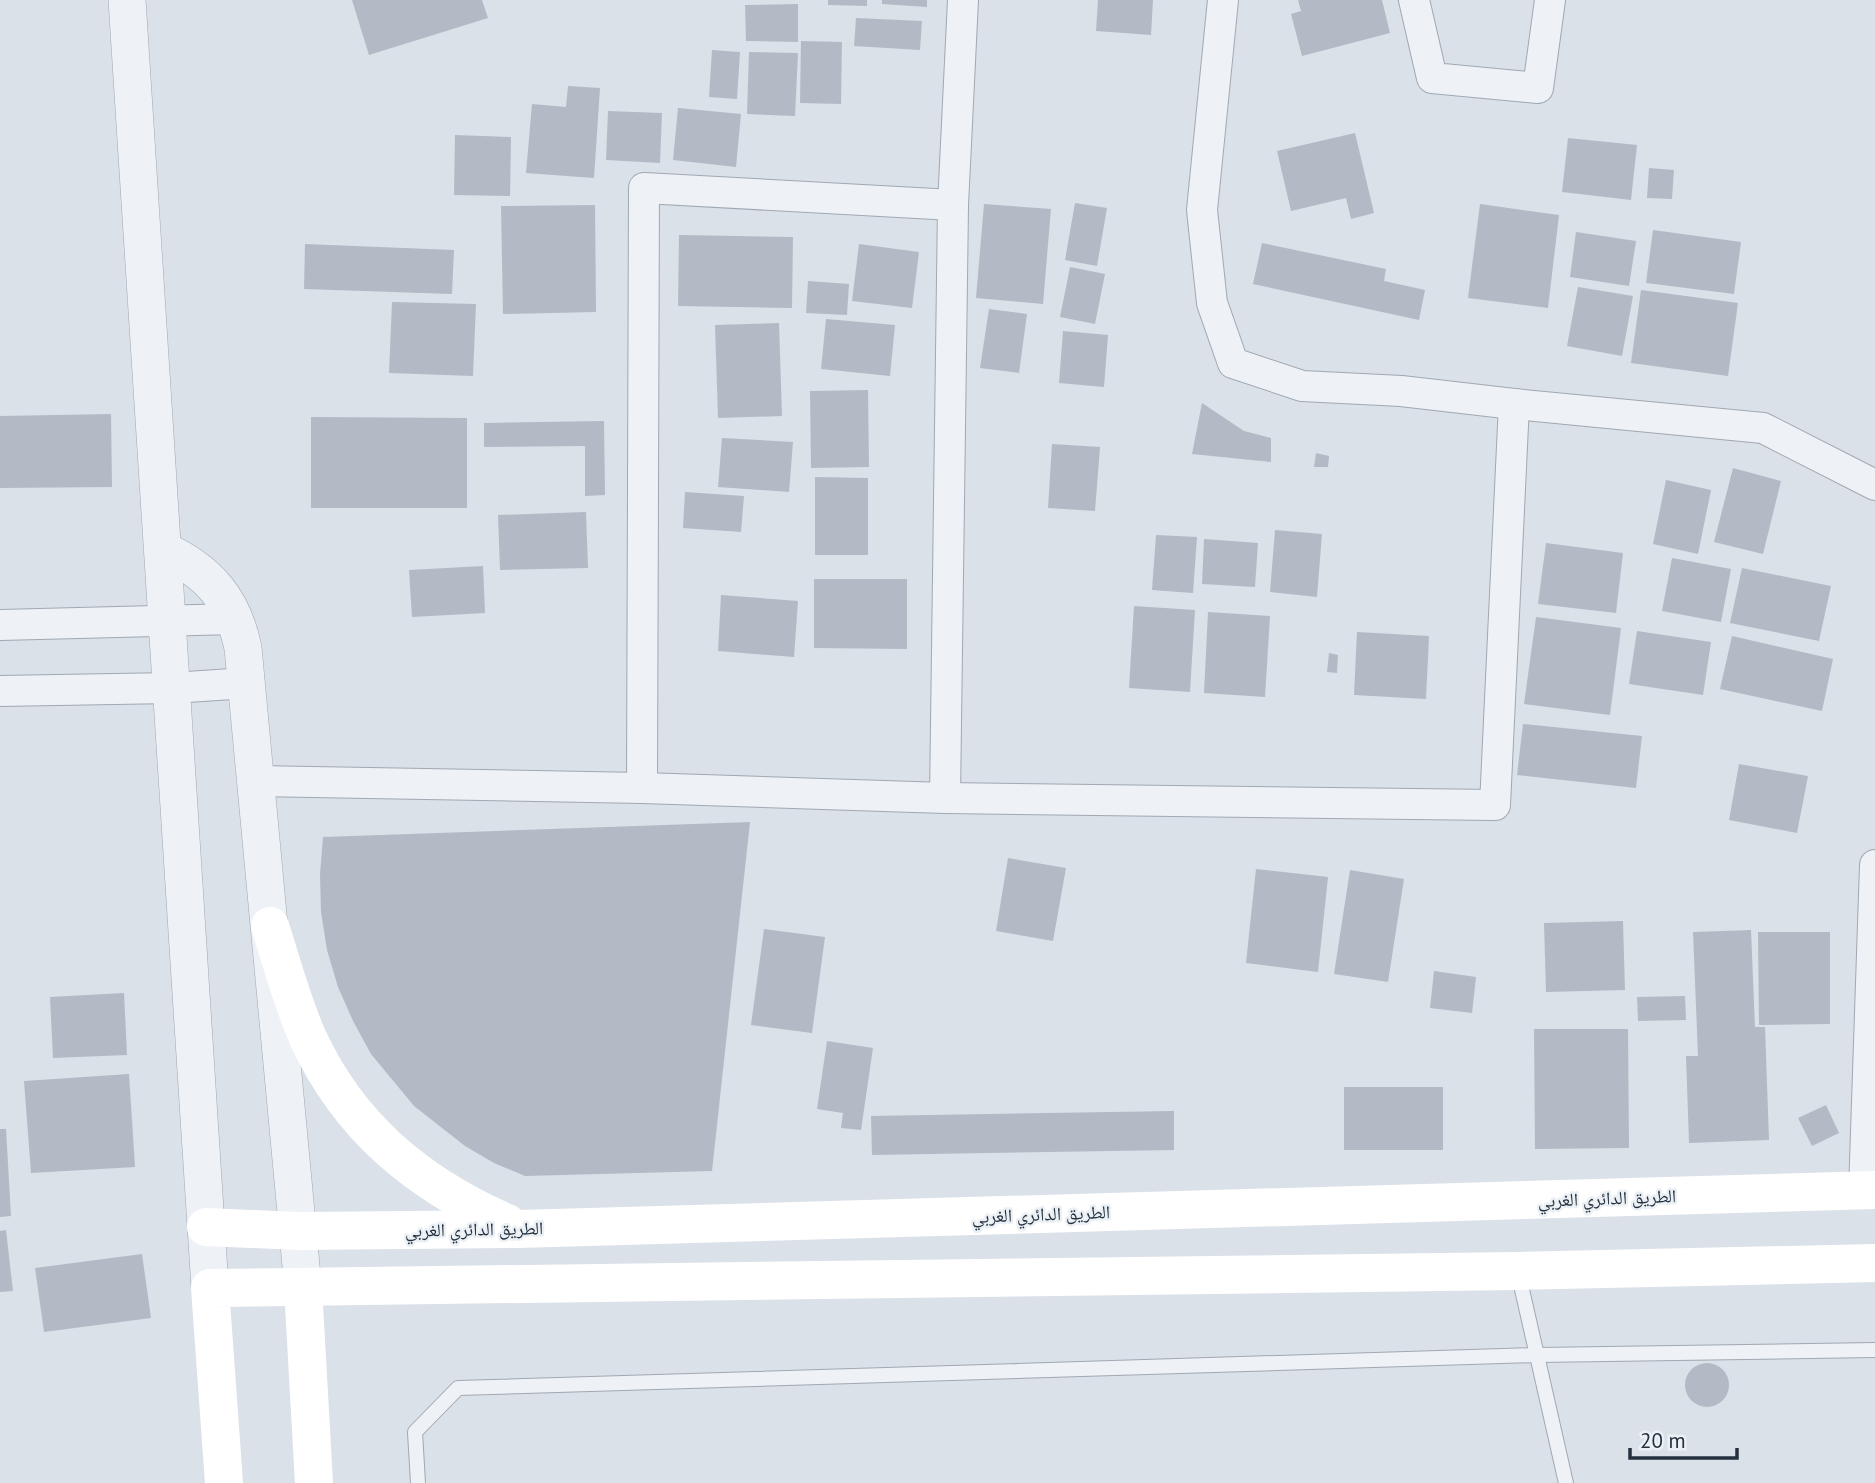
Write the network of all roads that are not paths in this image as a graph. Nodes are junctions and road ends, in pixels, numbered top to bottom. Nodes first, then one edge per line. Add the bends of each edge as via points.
1 (127, 0) edge
2 (963, 0) edge
3 (1223, 0) edge
4 (1414, 0) edge
5 (1550, 0) edge
6 (953, 205) junction
7 (1514, 404) junction
8 (1875, 485) edge
9 (163, 550) junction
10 (235, 619) junction
11 (168, 621) junction
12 (0, 625) edge
13 (247, 683) junction
14 (172, 688) junction
15 (0, 691) edge
16 (256, 781) junction
17 (642, 788) junction
18 (945, 798) junction
19 (1875, 865) edge
20 (270, 926) junction
21 (1869, 1190) edge
22 (206, 1227) junction
23 (518, 1228) junction
24 (298, 1231) junction
25 (1875, 1263) edge
26 (1518, 1271) junction
27 (303, 1287) junction
28 (210, 1288) junction
29 (1875, 1350) edge
30 (1538, 1355) junction
31 (224, 1483) edge
32 (314, 1483) edge
33 (418, 1483) edge
34 (1566, 1483) edge

1 - 9 street
2 - 6 street
3 - 7 street via 1202,211 1212,303 1233,363 1302,386
4 - 5 street via 1432,78 1538,88
6 - 17 street via 644,188
6 - 18 street
7 - 8 street via 1763,428
7 - 18 street via 1494,805
9 - 10 street via 207,577
9 - 11 street
10 - 11 street
10 - 13 street
11 - 12 street
11 - 14 street
13 - 14 street
13 - 16 street
14 - 15 street
14 - 22 street
16 - 17 street
16 - 20 street
17 - 18 street
19 - 21 street
20 - 23 main road via 308,1037 337,1088 373,1134 416,1173 465,1205
20 - 24 street
21 - 23 main road, الطريق الدائري الغربي
22 - 24 main road, الطريق الدائري الغربي
22 - 28 street
23 - 24 main road, الطريق الدائري الغربي
24 - 27 street
25 - 26 main road
26 - 27 main road
26 - 30 lane
27 - 28 main road
27 - 32 main road
28 - 31 main road
29 - 30 lane
30 - 33 lane via 458,1388 415,1432
30 - 34 lane

